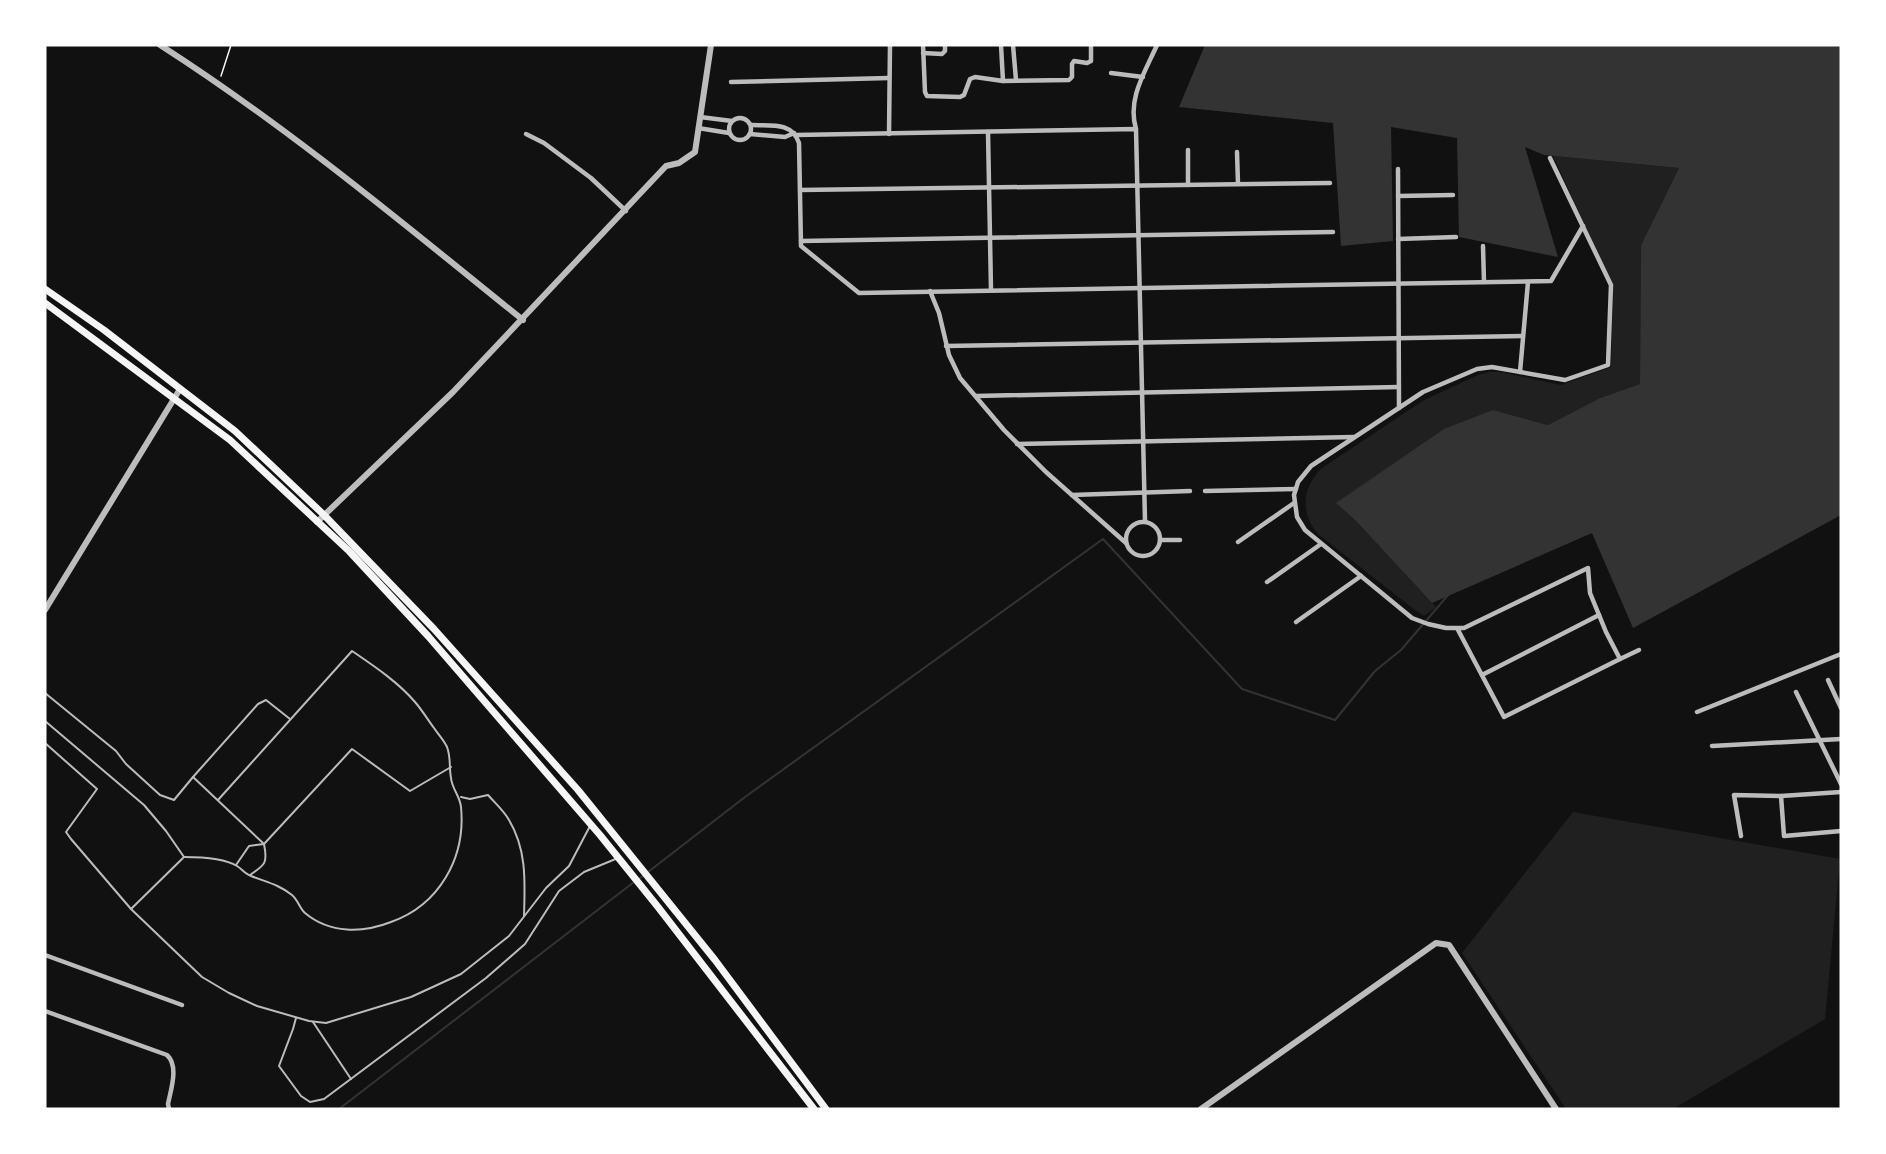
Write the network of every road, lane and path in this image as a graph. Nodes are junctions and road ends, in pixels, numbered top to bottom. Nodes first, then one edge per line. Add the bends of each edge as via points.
1 (160, 45) edge
2 (231, 45) edge
3 (711, 45) edge
4 (890, 45) edge
5 (923, 45) edge
6 (945, 45) edge
7 (1002, 45) edge
8 (1013, 45) edge
9 (1091, 45) edge
10 (1157, 45) edge
11 (923, 53) junction
12 (1111, 72) dead end
13 (1143, 77) junction
14 (890, 78) junction
15 (1016, 80) junction
16 (1003, 81) junction
17 (731, 82) dead end
18 (219, 83) junction
19 (700, 117) junction
20 (732, 121) junction
21 (751, 124) junction
22 (699, 128) junction
23 (1136, 129) junction
24 (729, 132) junction
25 (988, 132) junction
26 (526, 134) dead end
27 (750, 134) junction
28 (795, 134) junction
29 (889, 134) junction
30 (1188, 150) dead end
31 (1237, 152) dead end
32 (1550, 158) dead end
33 (1398, 168) dead end
34 (1330, 183) dead end
35 (1238, 184) junction
36 (1188, 185) junction
37 (1137, 186) junction
38 (989, 188) junction
39 (800, 190) junction
40 (1453, 195) dead end
41 (1398, 196) junction
42 (626, 211) junction
43 (1583, 226) dead end
44 (1333, 232) dead end
45 (1138, 235) junction
46 (1456, 237) dead end
47 (990, 238) junction
48 (1398, 238) junction
49 (801, 241) junction
50 (1483, 246) dead end
51 (1484, 282) junction
52 (1528, 282) junction
53 (1399, 284) junction
54 (1140, 288) junction
55 (45, 289) edge
56 (991, 290) junction
57 (930, 291) junction
58 (45, 303) edge
59 (523, 320) junction
60 (1523, 336) junction
61 (1399, 338) junction
62 (946, 346) junction
63 (1520, 372) junction
64 (1399, 387) junction
65 (180, 389) junction
66 (1142, 393) junction
67 (976, 396) junction
68 (175, 399) junction
69 (1399, 408) junction
70 (1355, 437) junction
71 (1143, 441) junction
72 (1017, 444) junction
73 (1296, 489) junction
74 (1190, 491) dead end
75 (1204, 491) dead end
76 (1145, 492) junction
77 (1072, 495) junction
78 (1294, 503) junction
79 (324, 515) junction
80 (1145, 521) junction
81 (317, 522) junction
82 (1160, 540) junction
83 (1180, 540) dead end
84 (1238, 542) dead end
85 (1126, 543) junction
86 (1321, 544) junction
87 (1361, 576) junction
88 (1267, 582) dead end
89 (45, 610) edge
90 (1599, 615) junction
91 (1296, 622) dead end
92 (1457, 628) junction
93 (1639, 650) dead end
94 (1841, 654) edge
95 (1620, 659) junction
96 (1482, 675) junction
97 (1828, 680) dead end
98 (1796, 692) dead end
99 (45, 693) edge
100 (1839, 700) edge
101 (1841, 708) edge
102 (1697, 712) dead end
103 (290, 719) junction
104 (45, 722) edge
105 (1841, 739) edge
106 (1820, 740) junction
107 (45, 743) edge
108 (1712, 746) dead end
109 (451, 767) junction
110 (193, 777) junction
111 (1841, 784) edge
112 (1841, 792) edge
113 (460, 796) junction
114 (1781, 796) junction
115 (218, 800) junction
116 (591, 825) junction
117 (1841, 831) edge
118 (1741, 836) dead end
119 (264, 844) junction
120 (183, 857) junction
121 (618, 858) junction
122 (236, 865) junction
123 (250, 876) junction
124 (131, 909) junction
125 (524, 916) junction
126 (45, 955) edge
127 (182, 1005) dead end
128 (45, 1011) edge
129 (296, 1018) junction
130 (313, 1022) junction
131 (351, 1079) junction
132 (169, 1109) edge
133 (814, 1109) edge
134 (826, 1109) edge
135 (1201, 1109) edge
136 (1556, 1109) edge

1 - 18 street
2 - 18 path
3 - 19 street
4 - 14 street
5 - 11 street
6 - 11 street via 942,54
7 - 16 street
8 - 15 street
9 - 15 street via 1091,61 1074,61 1069,80
10 - 13 street
11 - 16 street via 927,96 960,97 975,77
12 - 13 street
13 - 23 street via 1133,102
14 - 17 street
14 - 29 street
15 - 16 street
18 - 59 street via 362,190
19 - 20 street
19 - 22 street
20 - 21 street via 743,118
20 - 24 street
21 - 27 street
21 - 28 street via 787,128
22 - 24 street
22 - 42 street via 695,152 666,166
23 - 25 street
23 - 37 street
24 - 27 street via 740,140
25 - 29 street
25 - 38 street
26 - 42 street via 591,178
27 - 28 street
28 - 29 street
28 - 39 street via 799,143
30 - 36 street
31 - 35 street
32 - 63 street via 1611,285 1608,365 1565,380
33 - 41 street
34 - 35 street
35 - 36 street
36 - 37 street
37 - 38 street
37 - 45 street
38 - 39 street
38 - 47 street
39 - 49 street
40 - 41 street
41 - 48 street
42 - 59 street
43 - 52 street via 1551,281
44 - 45 street
45 - 47 street
45 - 54 street
46 - 48 street
47 - 49 street
47 - 56 street
48 - 53 street
49 - 57 street via 801,246 859,293
50 - 51 street
51 - 52 street
51 - 53 street
52 - 60 street
53 - 54 street
53 - 61 street
54 - 56 street
54 - 66 street
55 - 65 main road
56 - 57 street
57 - 62 street
58 - 68 main road
59 - 79 street via 453,393
60 - 61 street
60 - 63 street
61 - 62 street
61 - 64 street
62 - 67 street via 956,371
63 - 69 street via 1482,367 1423,392
64 - 66 street
64 - 69 street
65 - 68 street
65 - 79 main road via 235,431
66 - 67 street
66 - 71 street
67 - 72 street
68 - 81 main road via 230,440
68 - 89 street
69 - 70 street
70 - 71 street
70 - 73 street via 1311,466
71 - 72 street
71 - 76 street
72 - 77 street
73 - 75 street
73 - 78 street
74 - 76 street
76 - 77 street
76 - 80 street
77 - 85 street
78 - 84 street
78 - 86 street via 1300,524
79 - 81 street
79 - 134 main road via 441,637 578,790 718,963
80 - 82 street via 1158,530
80 - 85 street via 1130,526
81 - 116 main road via 428,636
82 - 83 street
82 - 85 street via 1157,548 1146,556 1133,553
86 - 87 street
86 - 88 street
87 - 91 street
87 - 92 street via 1412,618 1437,627
90 - 92 street via 1590,592 1588,568
90 - 95 street
90 - 96 street
92 - 96 street
93 - 95 street
94 - 102 street
95 - 96 street via 1504,717
97 - 100 street
98 - 106 street
99 - 110 lane via 116,751 160,795 174,800
100 - 101 street
103 - 109 lane via 352,651 415,702 447,747
103 - 110 lane via 266,700 258,704
103 - 115 lane
104 - 120 lane via 144,806
105 - 106 street
106 - 108 street
106 - 111 street
107 - 124 lane via 97,789 66,832
109 - 113 lane via 453,787
109 - 119 lane via 410,791 352,749
110 - 115 lane
112 - 114 street
113 - 123 lane via 461,837 440,888 418,909 392,922 356,931 328,927 305,913 293,896 277,885
113 - 125 lane via 470,799 488,795 509,818 525,870
114 - 117 street via 1784,836
114 - 118 street via 1734,795
115 - 119 lane
116 - 121 main road
116 - 125 lane via 569,866
119 - 122 lane via 249,846
119 - 123 lane via 264,866
120 - 122 lane via 204,856
120 - 124 lane
121 - 131 lane via 584,872 559,891 525,944 512,956
121 - 133 main road
122 - 123 lane
124 - 129 lane via 202,977 257,1006
125 - 130 lane via 509,936 461,974 411,998 326,1023
126 - 127 street
128 - 132 street via 167,1055 174,1068
129 - 130 lane
129 - 131 lane via 279,1066 301,1096 310,1102 324,1099
130 - 131 lane
135 - 136 street via 1436,943 1449,945

